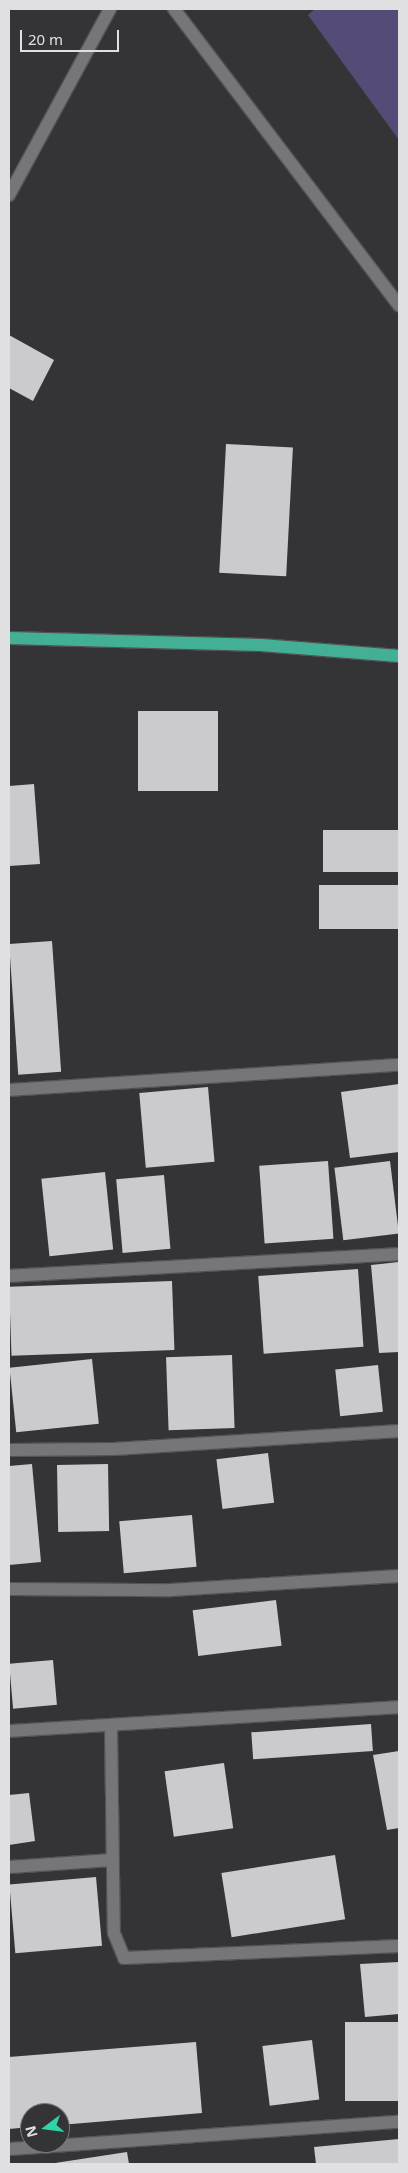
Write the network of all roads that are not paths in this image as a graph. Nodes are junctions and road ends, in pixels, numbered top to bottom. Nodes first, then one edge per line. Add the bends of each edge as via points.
1 (110, 9) edge
2 (174, 9) edge
3 (9, 195) edge
4 (399, 305) edge
5 (9, 638) edge
6 (399, 656) edge
7 (399, 1065) edge
8 (9, 1090) edge
9 (399, 1254) edge
10 (9, 1276) edge
11 (399, 1431) edge
12 (9, 1450) edge
13 (399, 1576) edge
14 (9, 1589) edge
15 (399, 1707) edge
16 (111, 1728) junction
17 (9, 1731) edge
18 (112, 1860) junction
19 (9, 1867) edge
20 (399, 1946) edge
21 (399, 2122) edge
22 (9, 2149) edge

1 - 3 street
2 - 4 street
5 - 6 main road via 261,645
7 - 8 street
9 - 10 street
11 - 12 street via 114,1449
13 - 14 street via 180,1589
15 - 16 street
16 - 17 street
16 - 18 street
18 - 19 street
18 - 20 street via 114,1933 124,1958
21 - 22 street

